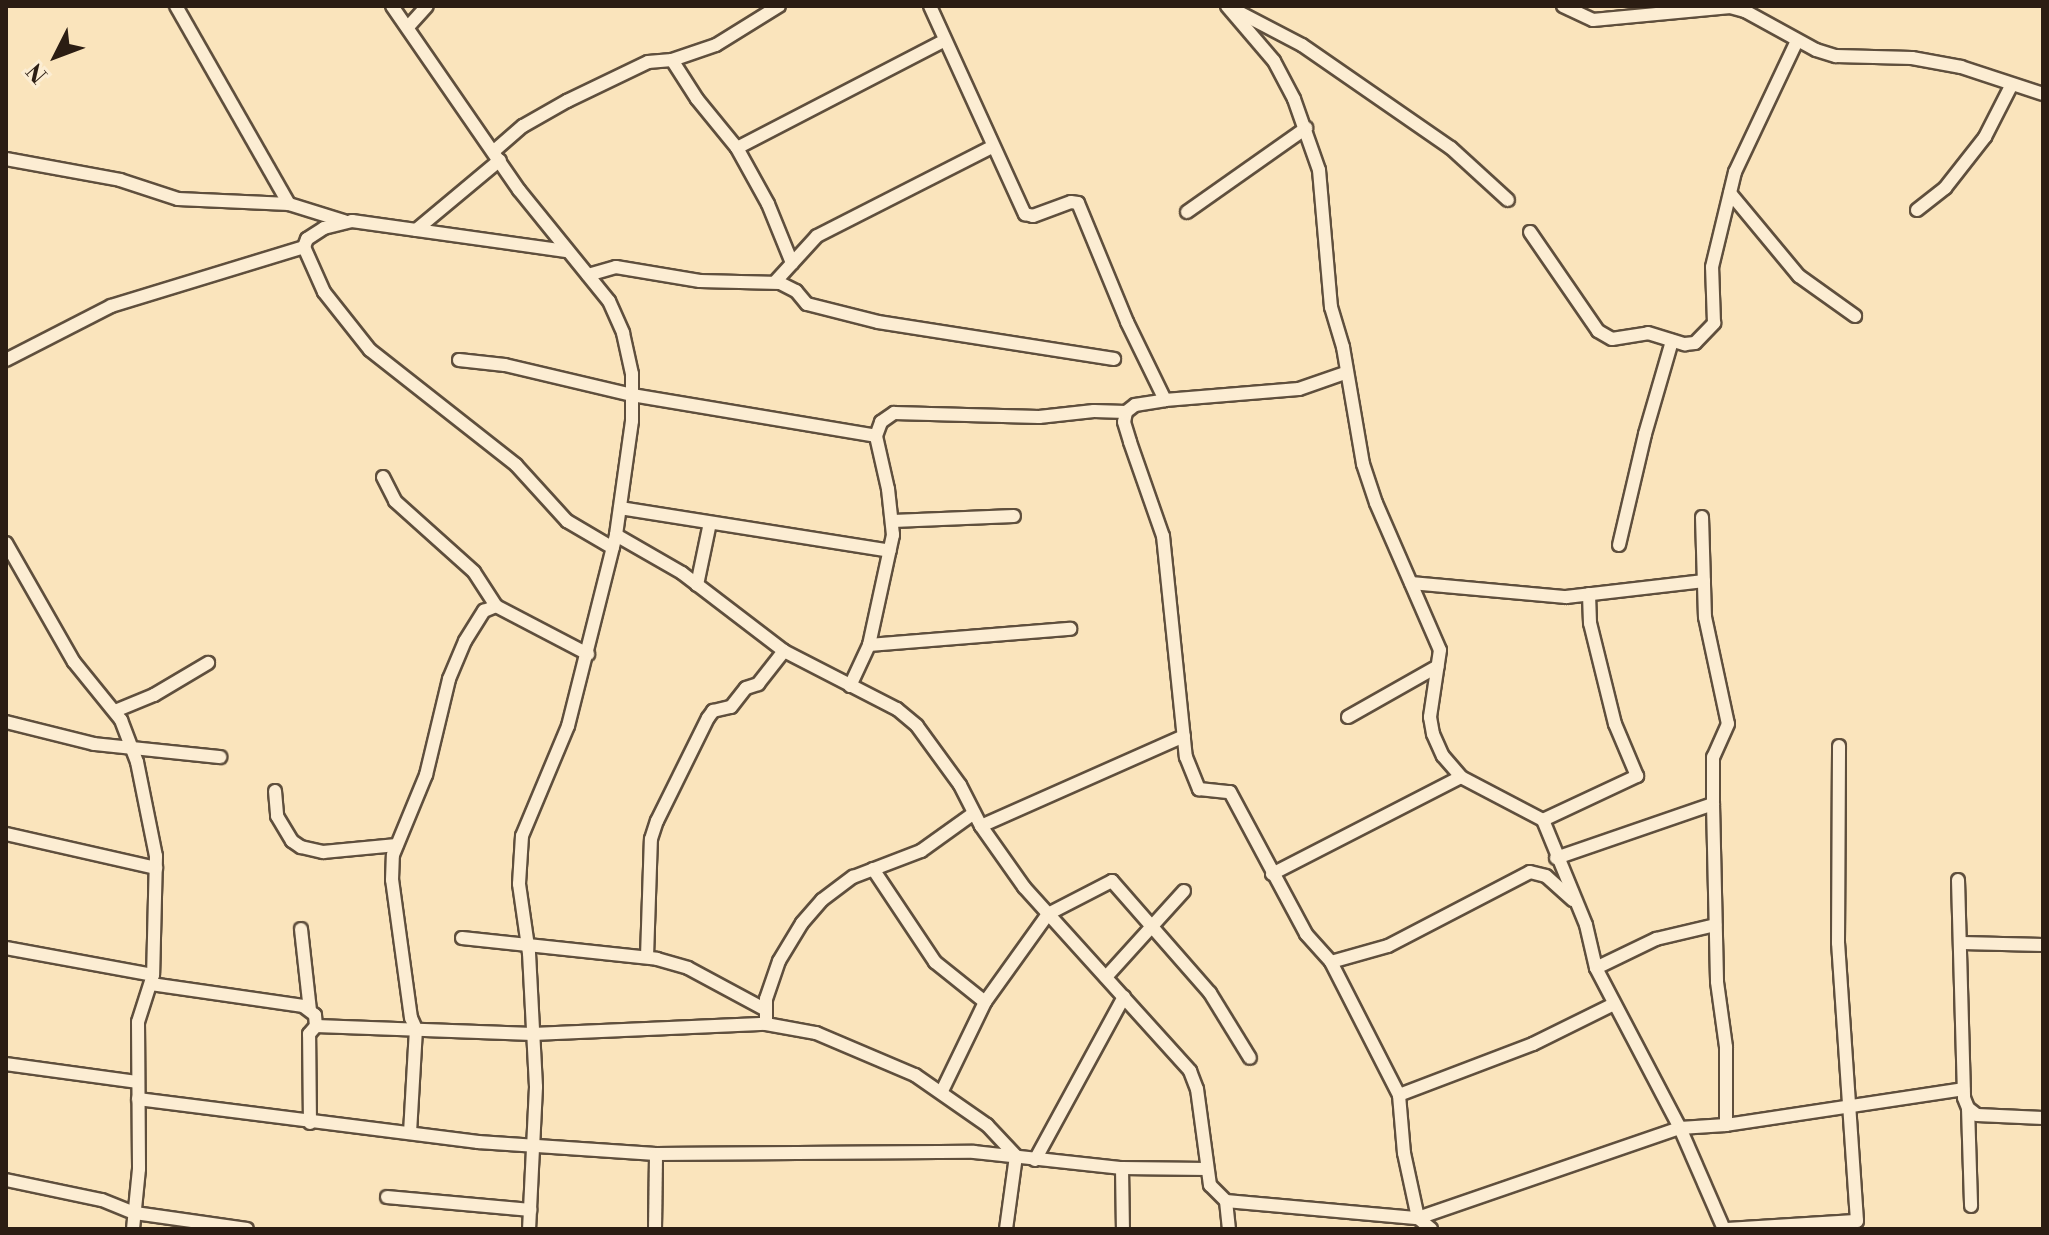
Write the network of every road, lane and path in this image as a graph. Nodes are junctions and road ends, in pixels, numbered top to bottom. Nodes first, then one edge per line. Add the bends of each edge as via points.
1 (176, 6) edge
2 (392, 6) edge
3 (427, 6) edge
4 (779, 6) edge
5 (930, 6) edge
6 (1227, 6) edge
7 (1563, 6) edge
8 (1746, 9) edge
9 (408, 27) junction
10 (943, 41) junction
11 (1797, 41) junction
12 (672, 60) junction
13 (2012, 84) junction
14 (2043, 94) edge
15 (1306, 128) junction
16 (992, 147) junction
17 (737, 148) junction
18 (497, 156) junction
19 (6, 159) edge
20 (1730, 193) junction
21 (1508, 200) dead end
22 (289, 204) junction
23 (1917, 210) dead end
24 (1187, 212) dead end
25 (344, 221) junction
26 (416, 230) junction
27 (1530, 232) dead end
28 (304, 247) junction
29 (566, 251) junction
30 (792, 263) junction
31 (588, 275) junction
32 (775, 282) junction
33 (1855, 316) dead end
34 (1672, 341) junction
35 (1114, 359) dead end
36 (6, 360) edge
37 (459, 360) dead end
38 (1345, 373) junction
39 (632, 395) junction
40 (1165, 400) junction
41 (1126, 412) junction
42 (876, 436) junction
43 (383, 477) dead end
44 (620, 508) junction
45 (1014, 516) dead end
46 (1702, 517) dead end
47 (893, 521) junction
48 (710, 523) junction
49 (615, 541) junction
50 (6, 543) edge
51 (1619, 545) dead end
52 (890, 551) junction
53 (1704, 581) junction
54 (1411, 583) junction
55 (697, 585) junction
56 (1589, 594) junction
57 (496, 606) junction
58 (1070, 629) dead end
59 (869, 645) junction
60 (784, 651) junction
61 (588, 654) junction
62 (208, 663) dead end
63 (1438, 666) junction
64 (850, 686) junction
65 (115, 711) junction
66 (1348, 717) dead end
67 (6, 722) edge
68 (1184, 736) junction
69 (131, 745) junction
70 (1839, 746) dead end
71 (220, 757) dead end
72 (1461, 777) junction
73 (275, 791) dead end
74 (1713, 804) junction
75 (974, 813) junction
76 (1543, 820) junction
77 (981, 826) junction
78 (6, 834) edge
79 (397, 845) junction
80 (1556, 858) junction
81 (156, 868) junction
82 (873, 869) junction
83 (1272, 874) junction
84 (1958, 880) dead end
85 (1184, 891) dead end
86 (1579, 905) junction
87 (1048, 914) junction
88 (1715, 925) junction
89 (1151, 927) junction
90 (301, 929) dead end
91 (462, 938) dead end
92 (1962, 943) junction
93 (2043, 945) edge
94 (528, 947) junction
95 (6, 948) edge
96 (647, 957) junction
97 (1331, 962) junction
98 (1596, 968) junction
99 (1106, 977) junction
100 (152, 980) junction
101 (1124, 997) junction
102 (985, 1002) junction
103 (1614, 1004) junction
104 (764, 1009) junction
105 (310, 1010) junction
106 (766, 1024) junction
107 (316, 1026) junction
108 (416, 1029) junction
109 (533, 1034) junction
110 (1250, 1058) dead end
111 (6, 1064) edge
112 (138, 1082) junction
113 (1963, 1089) junction
114 (942, 1091) junction
115 (1399, 1095) junction
116 (138, 1099) junction
117 (1851, 1107) junction
118 (1968, 1108) junction
119 (2043, 1118) edge
120 (310, 1123) junction
121 (1726, 1125) junction
122 (1680, 1128) junction
123 (410, 1133) junction
124 (533, 1145) junction
125 (656, 1154) junction
126 (1016, 1156) junction
127 (1035, 1160) junction
128 (1122, 1168) junction
129 (1207, 1169) junction
130 (6, 1180) edge
131 (387, 1197) dead end
132 (1226, 1201) junction
133 (1971, 1206) dead end
134 (530, 1210) junction
135 (135, 1213) junction
136 (1395, 1218) junction
137 (1418, 1218) junction
138 (133, 1229) edge
139 (247, 1229) edge
140 (529, 1229) edge
141 (655, 1229) edge
142 (1006, 1229) edge
143 (1123, 1229) edge
144 (1229, 1229) edge
145 (1385, 1229) edge
146 (1431, 1229) edge
147 (1725, 1229) edge

1 - 22 street
2 - 9 street
3 - 9 street
4 - 12 street via 733,37
5 - 10 street
6 - 15 street via 1274,61
6 - 21 street via 1302,45 1395,109 1451,148
7 - 8 street via 1593,20 1702,8
8 - 11 street
9 - 18 street
10 - 16 street
10 - 17 street
11 - 13 street via 1836,56 1912,58
11 - 20 street via 1748,139
12 - 17 street
12 - 18 street via 648,62 567,101 523,126
13 - 14 street
13 - 23 street via 1985,137 1945,188
15 - 24 street
15 - 38 street via 1319,170 1328,281
16 - 30 street via 817,236
16 - 40 street via 1025,214 1078,203
17 - 30 street
18 - 26 street
18 - 29 street
19 - 22 street via 120,180 178,199
20 - 33 street via 1799,276
20 - 34 street via 1712,267 1714,323 1695,343
22 - 25 street
25 - 26 street
25 - 28 street via 307,239
26 - 29 street
27 - 34 street via 1598,331 1612,339 1648,333
28 - 36 street via 111,306
28 - 49 street via 324,292 376,356 516,465 567,521
29 - 31 street
30 - 32 street
31 - 32 street via 616,267 700,281
31 - 39 street via 609,301 623,333
32 - 35 street via 814,306 878,322
34 - 51 street
37 - 39 street via 505,365
38 - 40 street via 1299,389
38 - 54 street via 1363,464
39 - 42 street
39 - 44 street
40 - 41 street via 1135,405
41 - 42 street via 1039,417 894,413 881,422
41 - 68 street via 1124,422 1163,536
42 - 47 street
43 - 57 street via 395,501 474,572
44 - 48 street
44 - 49 street
45 - 47 street
46 - 53 street
47 - 52 street
48 - 52 street
48 - 55 street
49 - 55 street via 633,542
49 - 61 street
50 - 65 street via 74,662
52 - 59 street
53 - 56 street
53 - 74 street via 1708,638 1728,724 1715,745
54 - 56 street via 1566,597
54 - 63 street via 1438,640
55 - 60 street
56 - 76 street via 1590,623 1615,724 1637,776
57 - 61 street
57 - 79 street via 484,611 471,631 449,679 426,775
58 - 59 street
59 - 64 street
60 - 64 street
60 - 96 street via 731,707 713,711 657,821 651,839
61 - 94 street via 568,726 522,836 519,884
62 - 65 street
63 - 66 street
63 - 72 street via 1430,717 1433,734
64 - 75 street via 897,709 917,726
65 - 69 street
67 - 69 street via 94,744
68 - 77 street
68 - 83 street via 1196,783 1205,791 1230,792
69 - 71 street
69 - 81 street
70 - 117 street via 1838,943
72 - 76 street
72 - 83 street
73 - 79 street via 277,816 301,847 323,852
74 - 80 street
74 - 88 street
75 - 77 street
75 - 82 street via 921,851
76 - 80 street
77 - 87 street
78 - 81 street
79 - 108 street via 392,880
80 - 86 street
81 - 100 street
82 - 102 street via 935,962
82 - 104 street via 822,900 802,923 779,961
83 - 97 street via 1306,934
84 - 92 street
85 - 89 street
86 - 97 street via 1546,876 1530,872 1388,946
86 - 98 street
87 - 89 street via 1112,881
87 - 99 street
87 - 102 street
88 - 98 street via 1656,939
88 - 121 street via 1726,1047
89 - 99 street
89 - 110 street via 1210,993
90 - 105 street
91 - 94 street
92 - 93 street
92 - 113 street
94 - 96 street
94 - 109 street
95 - 100 street
96 - 104 street via 688,968
97 - 115 street
98 - 103 street
99 - 101 street
100 - 105 street
100 - 112 street via 138,1022
101 - 127 street
101 - 129 street via 1190,1071
102 - 114 street
103 - 115 street via 1533,1044
103 - 122 street
104 - 106 street
105 - 107 street
106 - 109 street
106 - 114 street via 816,1033
107 - 108 street
107 - 120 street via 309,1034
108 - 109 street
108 - 123 street
109 - 124 street
111 - 112 street
112 - 116 street
113 - 117 street
113 - 118 street
114 - 126 street via 987,1125
115 - 137 street
116 - 120 street
116 - 135 street
117 - 121 street
117 - 147 street via 1857,1221
118 - 119 street via 1977,1115
118 - 133 street
120 - 123 street
121 - 122 street
122 - 137 street
122 - 147 street
123 - 124 street
124 - 125 street
124 - 134 street
125 - 126 street
125 - 141 street
126 - 127 street
126 - 142 street
127 - 128 street
128 - 129 street
128 - 143 street
129 - 132 street via 1210,1185
130 - 135 street via 102,1200
131 - 134 street
132 - 136 street
132 - 144 street
134 - 140 street
135 - 138 street
135 - 139 street
136 - 137 street
136 - 145 street
137 - 146 street

